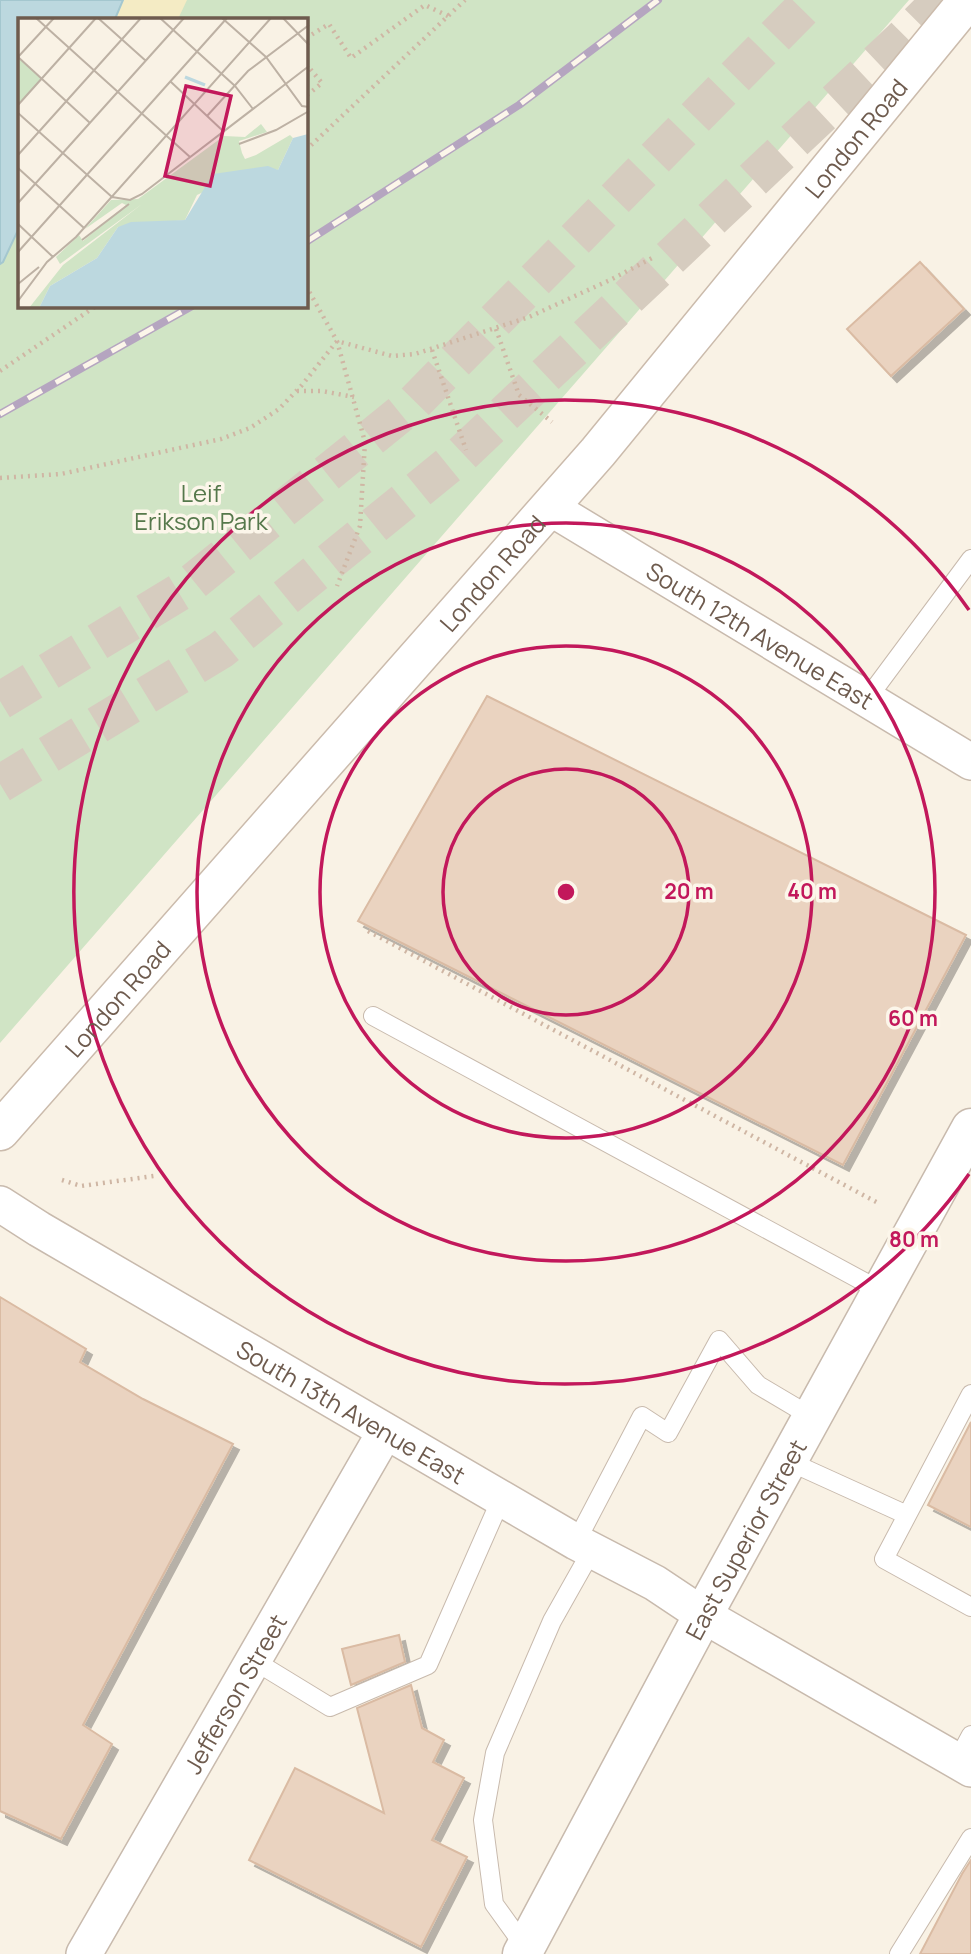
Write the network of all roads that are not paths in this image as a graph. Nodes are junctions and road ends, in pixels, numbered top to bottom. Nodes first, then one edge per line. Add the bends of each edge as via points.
1 (968, 0) edge
2 (549, 507) junction
3 (971, 559) edge
4 (867, 699) junction
5 (971, 762) edge
6 (373, 1016) dead end
7 (971, 1128) edge
8 (0, 1131) edge
9 (0, 1204) edge
10 (881, 1291) junction
11 (971, 1394) edge
12 (812, 1418) junction
13 (385, 1432) junction
14 (788, 1461) junction
15 (501, 1499) junction
16 (907, 1515) junction
17 (584, 1546) junction
18 (971, 1607) edge
19 (703, 1615) junction
20 (254, 1660) junction
21 (966, 1755) edge
22 (971, 1838) edge
23 (523, 1951) edge
24 (84, 1954) edge
25 (899, 1954) edge

1 - 2 main road, London Road
2 - 4 street, South 12th Avenue East
2 - 8 main road, London Road
3 - 4 lane
4 - 5 street, South 12th Avenue East
6 - 10 lane
7 - 10 main road, East Superior Street
9 - 13 street, South 13th Avenue East
10 - 12 main road, East Superior Street
11 - 16 lane
12 - 14 main road, East Superior Street
12 - 17 lane via 758,1385 719,1340 668,1433 642,1416
13 - 15 street, South 13th Avenue East
13 - 20 street, Jefferson Street
14 - 16 lane
14 - 19 main road, East Superior Street
15 - 17 street, South 13th Avenue East
15 - 20 lane via 428,1665 330,1707
16 - 18 lane via 884,1559
17 - 19 street, South 13th Avenue East via 655,1583
17 - 23 lane via 495,1753 483,1820 494,1904
19 - 21 street, South 13th Avenue East
19 - 23 main road, East Superior Street
20 - 24 street, Jefferson Street
22 - 25 lane

